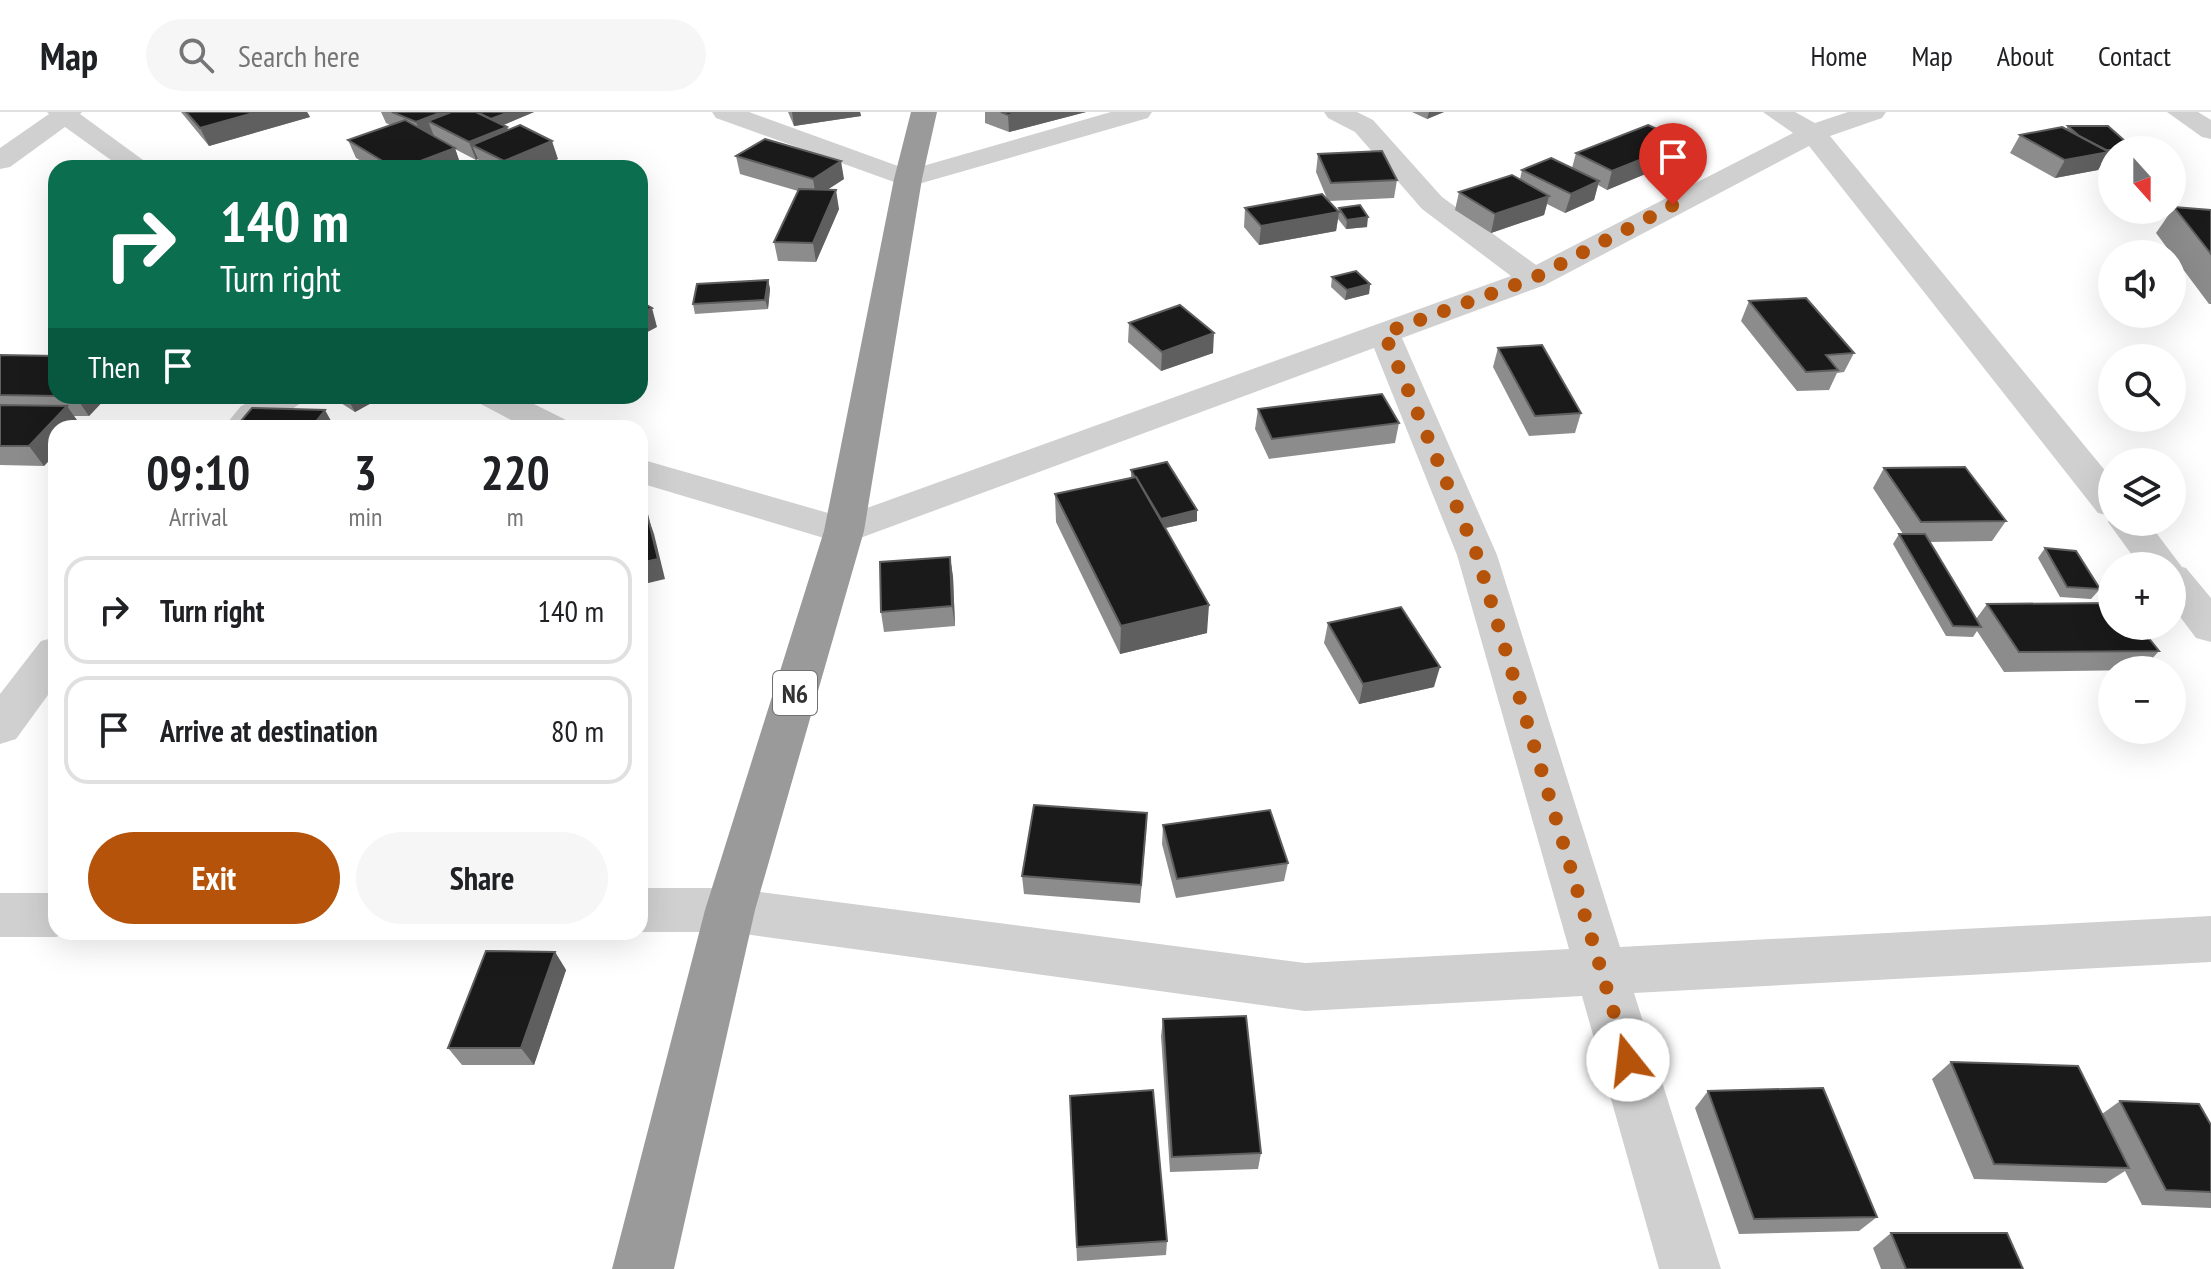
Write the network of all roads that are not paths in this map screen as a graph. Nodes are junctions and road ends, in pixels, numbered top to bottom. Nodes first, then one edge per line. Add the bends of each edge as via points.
1 (725, 112) edge
2 (924, 112) edge
3 (1139, 112) edge
4 (1337, 112) edge
5 (1776, 112) edge
6 (1873, 112) edge
7 (2180, 112) edge
8 (64, 113) edge
9 (2211, 131) edge
10 (1813, 133) junction
11 (129, 160) edge
12 (0, 161) edge
13 (908, 179) junction
14 (1534, 278) junction
15 (1384, 333) junction
16 (274, 404) edge
17 (506, 404) edge
18 (248, 420) edge
19 (538, 420) edge
20 (648, 473) edge
21 (2098, 487) edge
22 (844, 531) junction
23 (2138, 536) edge
24 (2151, 552) edge
25 (2186, 596) edge
26 (2211, 627) edge
27 (48, 663) edge
28 (0, 727) edge
29 (648, 910) edge
30 (730, 910) junction
31 (0, 915) edge
32 (48, 915) edge
33 (2211, 939) edge
34 (1602, 971) junction
35 (643, 1269) edge
36 (1690, 1269) edge

1 - 13 street
2 - 13 highway, N6
3 - 13 street
4 - 14 street via 1364,126 1432,203
5 - 10 street
6 - 10 street
7 - 9 street
8 - 11 street
8 - 12 street
10 - 14 street
10 - 21 street
13 - 22 highway, N6
14 - 15 street
15 - 22 street
15 - 34 street via 1477,555
16 - 18 street
17 - 19 street
20 - 22 street
22 - 30 highway, N6
23 - 24 street
25 - 26 street
27 - 28 street
29 - 30 street
30 - 34 street via 1305,987
30 - 35 highway, N6
31 - 32 street
33 - 34 street
34 - 36 street

